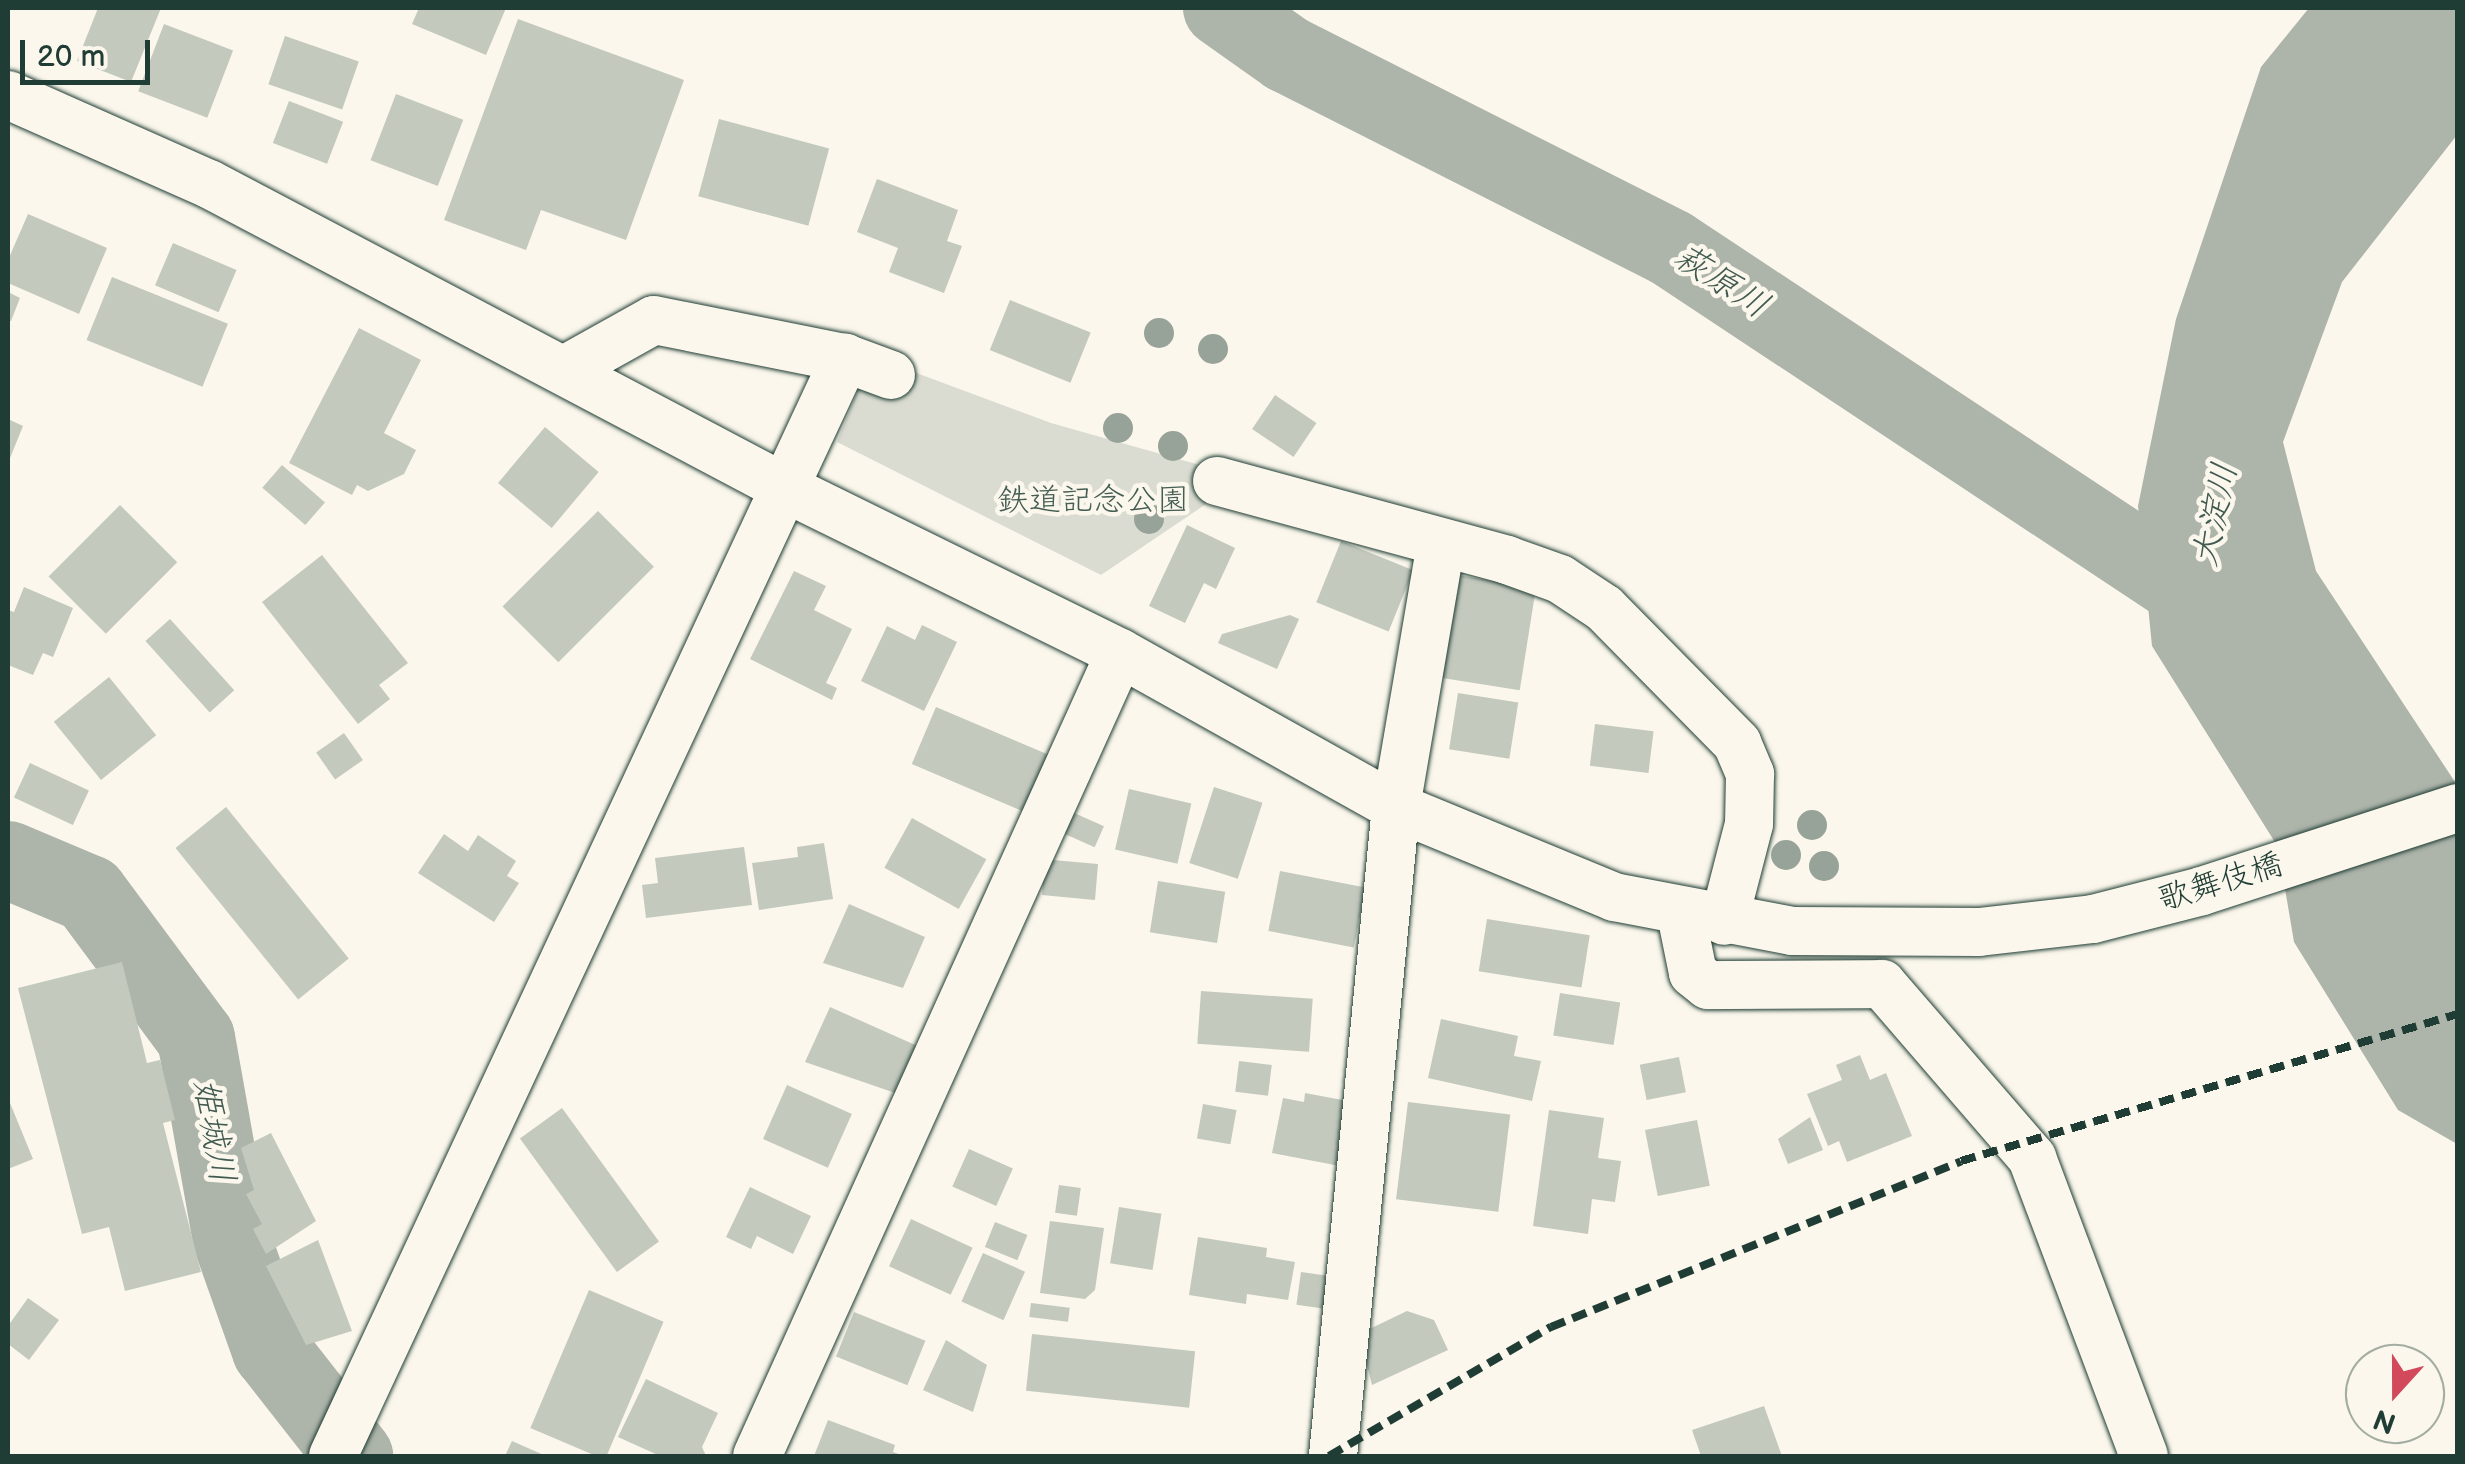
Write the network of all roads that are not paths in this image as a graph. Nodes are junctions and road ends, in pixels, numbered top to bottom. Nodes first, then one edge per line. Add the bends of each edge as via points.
1 (10, 104) edge
2 (845, 358) junction
3 (568, 368) junction
4 (891, 375) dead end
5 (1217, 482) dead end
6 (789, 490) junction
7 (1441, 544) junction
8 (1120, 653) junction
9 (1396, 806) junction
10 (2458, 808) edge
11 (1702, 918) junction
12 (333, 1456) edge
13 (757, 1456) edge
14 (1333, 1456) edge
15 (2144, 1456) edge

1 - 3 street, 歌舞伎橋 via 209,184
2 - 3 street via 654,320
2 - 4 street
2 - 6 street
3 - 6 street, 歌舞伎橋
5 - 7 street
6 - 8 street, 歌舞伎橋
6 - 12 street
7 - 9 street
7 - 11 street via 1560,579 1604,608 1737,743 1750,774 1749,824
8 - 9 street, 歌舞伎橋
8 - 13 street
9 - 11 street, 歌舞伎橋 via 1515,860
9 - 14 street
10 - 11 street, 歌舞伎橋 via 2094,920 1888,937
11 - 15 street via 1693,973 1708,985 1882,984 2032,1158

